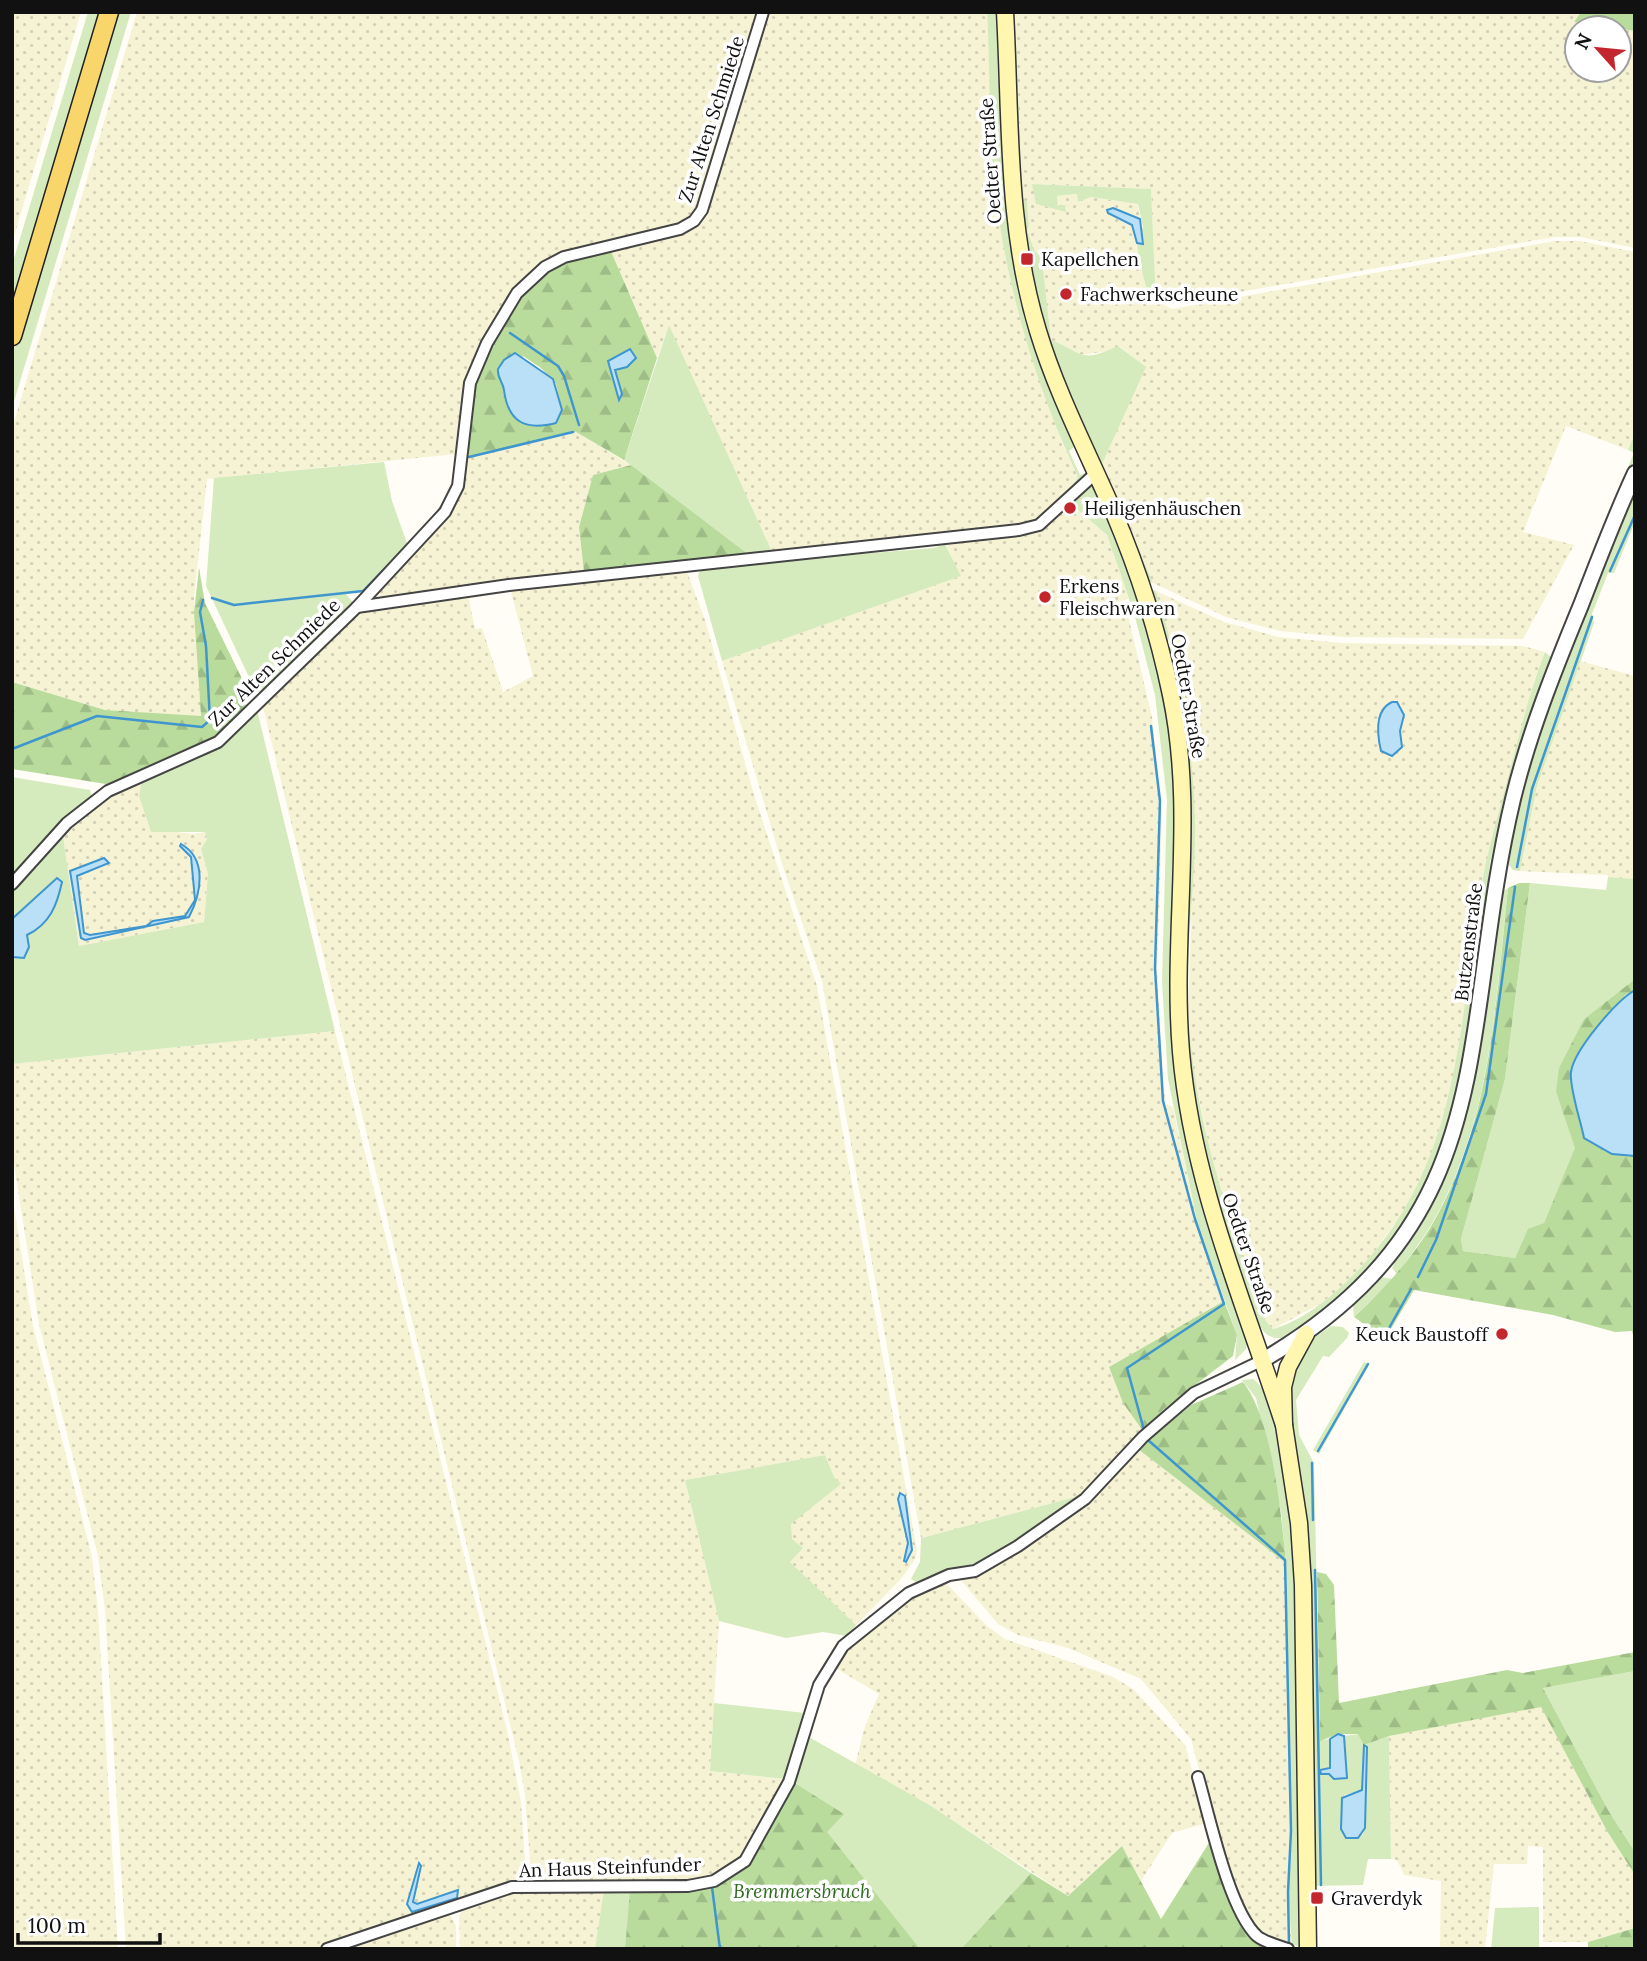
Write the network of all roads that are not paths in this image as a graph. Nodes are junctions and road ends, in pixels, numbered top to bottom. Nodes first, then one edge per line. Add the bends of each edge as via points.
1 (109, 12) edge
2 (763, 12) edge
3 (1005, 12) edge
4 (12, 336) edge
5 (1096, 473) junction
6 (1635, 473) edge
7 (356, 607) junction
8 (12, 884) edge
9 (1306, 1334) junction
10 (1257, 1362) junction
11 (1284, 1425) junction
12 (1198, 1777) dead end
13 (327, 1949) edge
14 (1288, 1949) edge
15 (1308, 1949) edge

1 - 4 main road
2 - 7 street, Zur Alten Schmiede via 702,210 680,229 564,257 545,267 517,293 470,383 458,486 445,512
3 - 5 main road, Oedter Straße via 1009,165 1019,250 1049,364
5 - 7 street, Zur Alten Schmiede via 1039,525 1019,530 522,583
5 - 10 main road, Oedter Straße via 1140,580 1172,698 1183,796 1179,1017 1185,1086 1213,1216
6 - 9 street, Butzenstraße via 1562,651 1514,794 1496,876 1465,1094 1439,1176 1412,1227 1382,1266
7 - 8 street, Zur Alten Schmiede via 218,741 108,791 67,823
9 - 10 street, Butzenstraße
9 - 11 main road via 1283,1387
10 - 11 main road
10 - 13 street, An Haus Steinfunder via 1194,1392 1143,1437 1085,1499 1018,1546 975,1571 949,1575 909,1593 843,1646 818,1685 789,1782 745,1861 714,1881 688,1886 512,1887
11 - 15 main road via 1303,1585
12 - 14 street via 1244,1916 1258,1937

